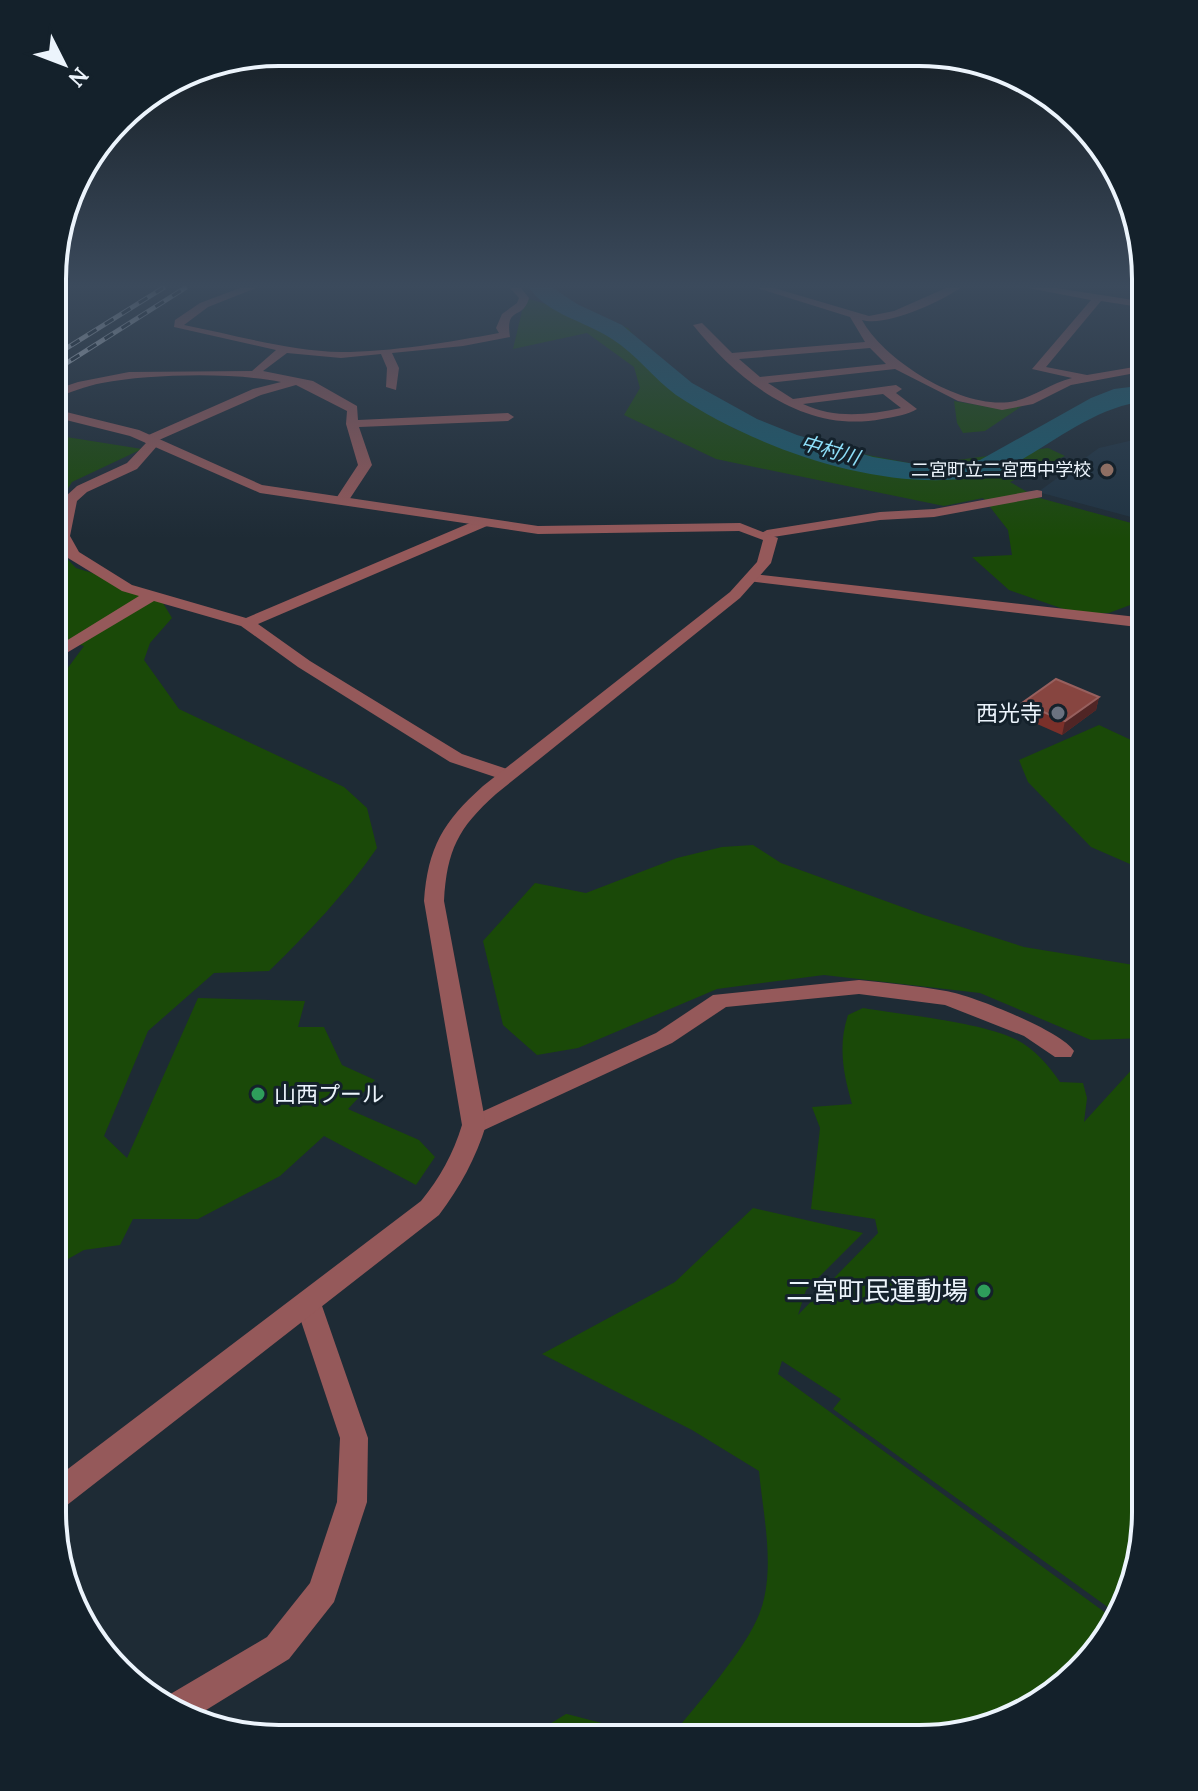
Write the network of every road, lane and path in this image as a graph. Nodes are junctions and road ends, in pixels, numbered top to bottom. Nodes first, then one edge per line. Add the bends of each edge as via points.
1 (258, 372) edge
2 (393, 372) edge
3 (745, 372) edge
4 (843, 372) edge
5 (906, 372) edge
6 (1056, 372) edge
7 (1125, 372) edge
8 (260, 374) junction
9 (1094, 377) junction
10 (298, 381) junction
11 (756, 381) junction
12 (932, 384) junction
13 (392, 387) dead end
14 (66, 390) edge
15 (885, 390) junction
16 (792, 402) junction
17 (66, 416) edge
18 (508, 417) dead end
19 (352, 424) junction
20 (151, 441) junction
21 (1037, 494) dead end
22 (342, 500) junction
23 (66, 521) edge
24 (482, 523) junction
25 (767, 534) junction
26 (66, 542) edge
27 (753, 578) junction
28 (151, 596) junction
29 (1132, 621) edge
30 (247, 623) junction
31 (66, 647) edge
32 (507, 775) junction
33 (1063, 1051) dead end
34 (474, 1125) junction
35 (308, 1303) junction
36 (66, 1488) edge
37 (187, 1703) edge

1 - 8 street
2 - 13 street
3 - 11 street
4 - 11 street
5 - 12 street
6 - 9 street
7 - 9 street
8 - 10 street
8 - 14 street via 119,378
9 - 12 street via 1003,405 957,398
10 - 19 street via 353,409
10 - 20 street via 257,392
11 - 16 street
12 - 15 street
15 - 16 street
15 - 16 street via 911,409 845,419
17 - 20 street
18 - 19 street
19 - 22 street via 365,465
20 - 22 street via 260,489
20 - 23 street via 132,466 70,500
21 - 25 street
22 - 24 street
24 - 25 street via 571,530 740,527
24 - 30 street
25 - 27 street via 768,553
26 - 28 street via 73,555 127,588
27 - 29 street
27 - 32 street
28 - 30 street
28 - 31 street
30 - 32 street via 456,758
32 - 34 street via 447,833 435,866 434,901
33 - 34 street via 1032,1031 948,998 859,987 721,1000 664,1038
34 - 35 street via 452,1179 430,1208
35 - 36 street
35 - 37 street via 354,1438 352,1502 323,1591 278,1648

